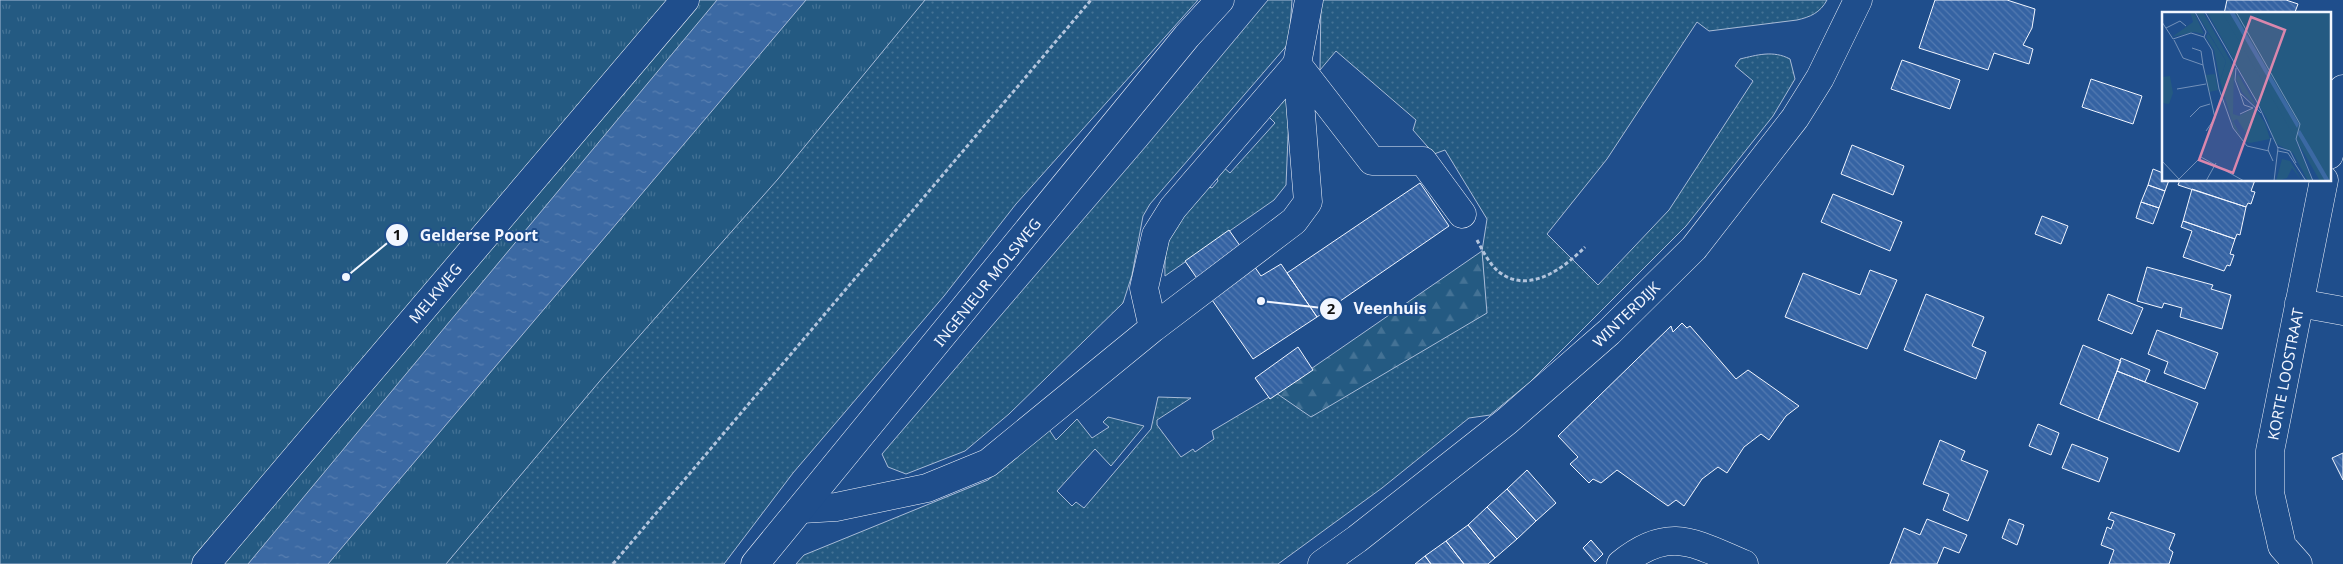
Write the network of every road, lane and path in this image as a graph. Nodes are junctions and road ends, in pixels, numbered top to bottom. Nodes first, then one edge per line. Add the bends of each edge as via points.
1 (685, 0) edge
2 (1091, 0) edge
3 (1220, 0) edge
4 (1309, 0) edge
5 (1858, 0) edge
6 (1297, 64) junction
7 (2343, 89) edge
8 (2330, 151) edge
9 (2324, 181) edge
10 (1462, 214) joint
11 (1585, 247) dead end
12 (2299, 303) junction
13 (2343, 311) edge
14 (1153, 328) junction
15 (802, 509) junction
16 (206, 564) edge
17 (613, 564) edge
18 (755, 564) edge
19 (1322, 564) edge
20 (1621, 564) edge
21 (1744, 564) edge
22 (2298, 564) edge

1 - 16 street, MELKWEG
2 - 17 path
3 - 15 street, INGENIEUR MOLSWEG
4 - 6 street
5 - 19 street, WINTERDIJK via 1820,78 1795,118 1694,248 1609,332 1514,415
6 - 10 street via 1372,160 1423,161
6 - 14 street via 1173,208 1156,235 1144,288
6 - 14 street via 1308,202 1294,221
7 - 8 street
9 - 12 street, KORTE LOOSTRAAT
10 - 11 path via 1488,259 1500,272 1513,279 1544,278 1560,270
12 - 13 street
12 - 22 street, KORTE LOOSTRAAT via 2270,451 2270,493 2282,546
14 - 15 street via 988,463 927,488 836,507
15 - 18 street, INGENIEUR MOLSWEG
20 - 21 street via 1639,550 1666,540 1691,542

